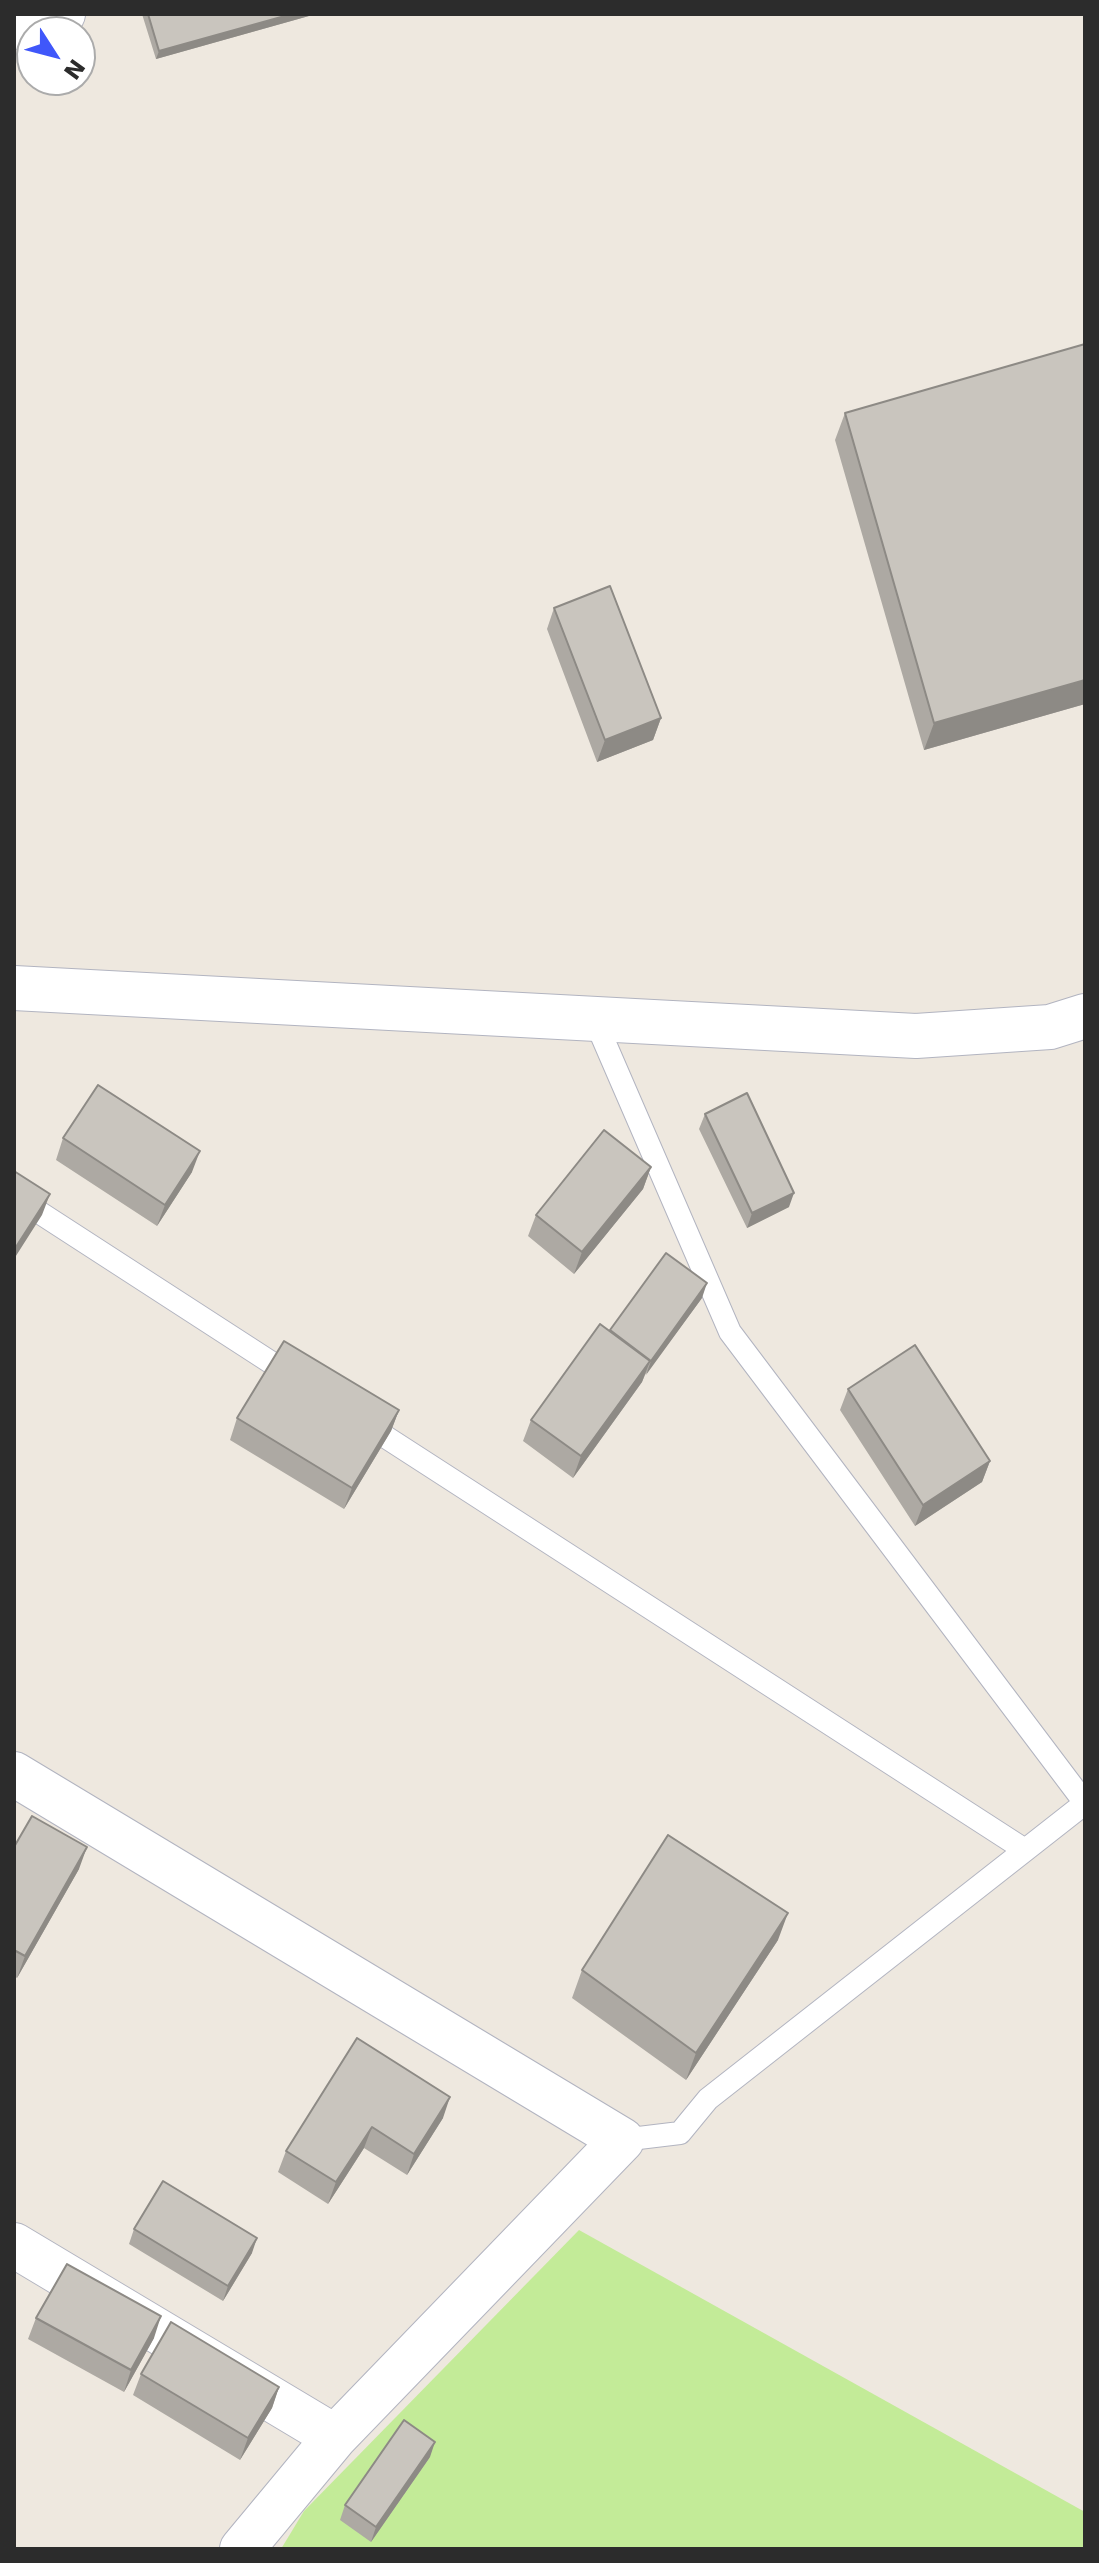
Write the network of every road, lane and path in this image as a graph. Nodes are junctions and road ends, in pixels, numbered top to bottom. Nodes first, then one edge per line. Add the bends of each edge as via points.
1 (63, 14) edge
2 (14, 27) edge
3 (14, 988) edge
4 (1085, 1016) edge
5 (594, 1018) junction
6 (14, 1196) edge
7 (307, 1385) edge
8 (347, 1411) edge
9 (14, 1774) edge
10 (1084, 1804) edge
11 (1025, 1850) junction
12 (622, 2140) junction
13 (14, 2245) edge
14 (335, 2437) junction
15 (242, 2549) edge

1 - 2 street
3 - 5 street
4 - 5 street via 1050,1027 916,1036
5 - 10 lane via 730,1332
6 - 7 lane
8 - 11 lane
9 - 12 street
10 - 11 lane
11 - 12 lane via 708,2099 680,2133
12 - 14 street
13 - 14 street
14 - 15 street

